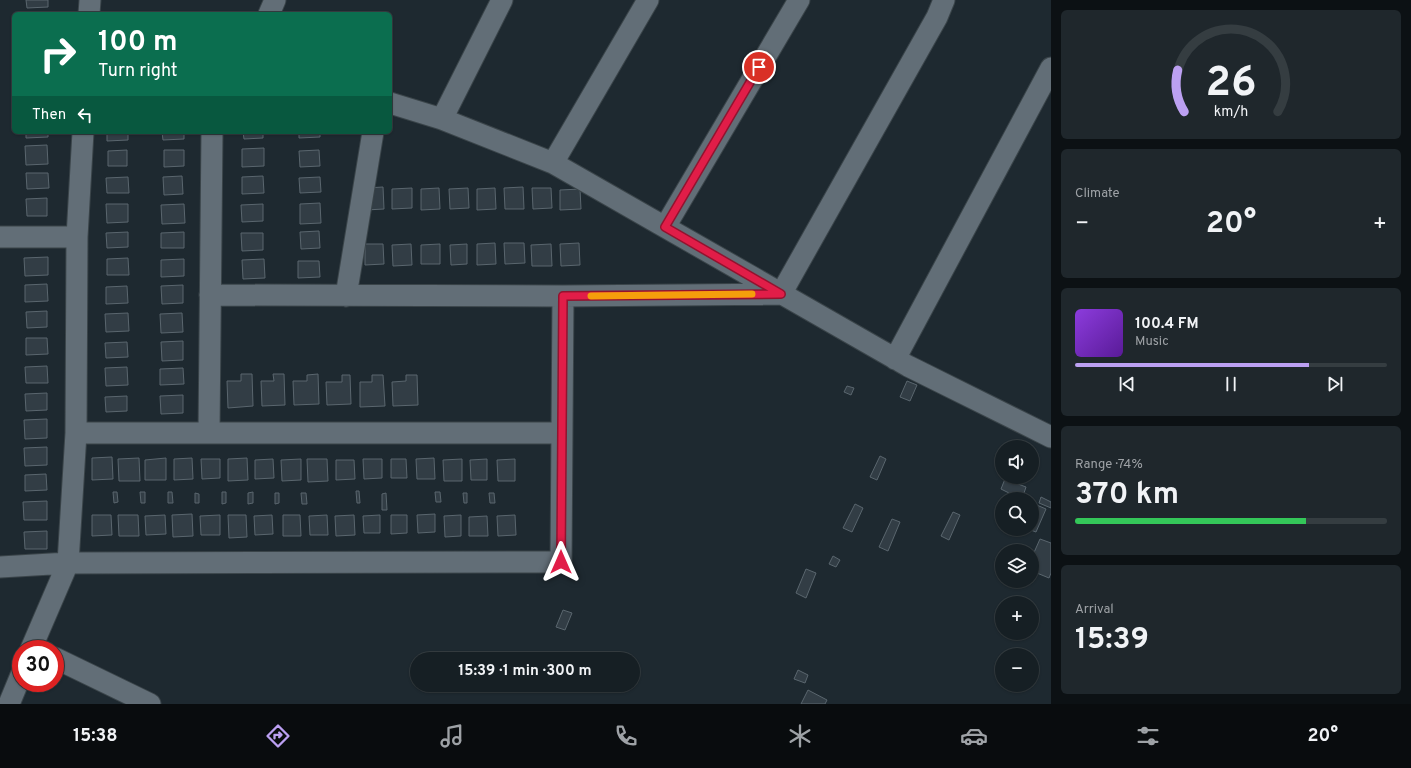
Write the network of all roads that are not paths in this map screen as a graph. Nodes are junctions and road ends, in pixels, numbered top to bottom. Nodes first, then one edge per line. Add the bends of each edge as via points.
1 (90, 0) edge
2 (275, 0) edge
3 (502, 0) edge
4 (648, 0) edge
5 (798, 0) edge
6 (944, 0) edge
7 (89, 12) edge
8 (270, 12) edge
9 (1051, 68) edge
10 (392, 104) edge
11 (442, 119) junction
12 (83, 134) edge
13 (212, 134) edge
14 (374, 134) edge
15 (553, 163) junction
16 (665, 227) junction
17 (0, 237) edge
18 (77, 237) junction
19 (781, 294) junction
20 (210, 295) junction
21 (346, 296) junction
22 (563, 296) junction
23 (895, 359) junction
24 (76, 433) junction
25 (209, 433) junction
26 (562, 434) junction
27 (1051, 437) edge
28 (68, 563) junction
29 (0, 567) edge
30 (36, 640) edge
31 (64, 662) edge
32 (14, 692) edge
33 (9, 704) edge
34 (150, 704) edge

1 - 7 street
2 - 8 street
3 - 11 street
4 - 15 street
5 - 16 street
6 - 19 street via 937,17
9 - 23 street
10 - 11 street
11 - 15 street
12 - 18 street
13 - 20 street
14 - 21 street
15 - 16 street
16 - 19 street
17 - 18 street
18 - 24 street
19 - 22 street
19 - 23 street
20 - 21 street
20 - 25 street
21 - 22 street
22 - 26 street
23 - 27 street
24 - 25 street
24 - 28 street
25 - 26 street
26 - 28 street via 561,562
28 - 29 street
28 - 30 street
31 - 34 street
32 - 33 street

